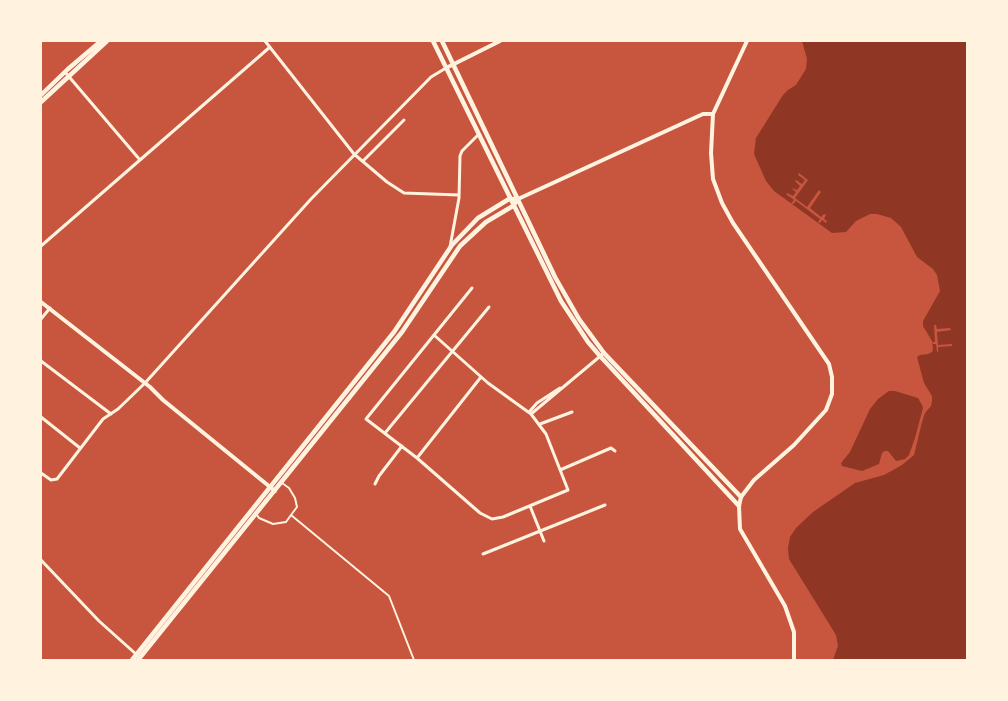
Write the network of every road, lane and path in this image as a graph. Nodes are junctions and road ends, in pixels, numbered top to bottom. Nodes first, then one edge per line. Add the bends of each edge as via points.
1 (101, 41) edge
2 (108, 41) edge
3 (265, 41) edge
4 (433, 41) edge
5 (442, 41) edge
6 (500, 41) edge
7 (746, 41) edge
8 (270, 47) junction
9 (454, 64) junction
10 (446, 68) junction
11 (66, 74) junction
12 (41, 95) edge
13 (41, 102) edge
14 (714, 114) junction
15 (404, 120) dead end
16 (478, 135) junction
17 (354, 154) junction
18 (140, 160) junction
19 (363, 161) junction
20 (459, 195) junction
21 (509, 199) junction
22 (518, 199) junction
23 (513, 206) junction
24 (41, 246) edge
25 (450, 248) junction
26 (472, 288) dead end
27 (41, 302) edge
28 (489, 307) dead end
29 (50, 308) junction
30 (41, 319) edge
31 (434, 335) junction
32 (452, 351) junction
33 (602, 354) junction
34 (41, 361) edge
35 (482, 377) junction
36 (145, 383) junction
37 (572, 412) dead end
38 (530, 413) junction
39 (111, 414) junction
40 (41, 417) edge
41 (540, 424) junction
42 (385, 433) junction
43 (402, 446) junction
44 (80, 448) junction
45 (615, 451) dead end
46 (417, 458) junction
47 (560, 470) junction
48 (41, 473) edge
49 (282, 483) junction
50 (375, 484) dead end
51 (270, 486) junction
52 (275, 491) junction
53 (741, 498) junction
54 (604, 504) dead end
55 (530, 506) junction
56 (739, 506) junction
57 (256, 514) junction
58 (291, 515) junction
59 (540, 531) junction
60 (544, 541) dead end
61 (483, 554) dead end
62 (41, 560) edge
63 (138, 657) edge
64 (132, 660) edge
65 (414, 660) edge
66 (794, 660) edge

1 - 11 main road
2 - 11 main road
3 - 8 street
4 - 10 main road
5 - 9 main road
6 - 9 street
7 - 14 street
8 - 17 street
8 - 18 street
9 - 10 street
9 - 22 main road
10 - 16 main road
10 - 17 street via 431,78
11 - 12 main road
11 - 13 main road
11 - 18 street
14 - 22 street via 703,114
14 - 53 street via 711,130 713,179 722,203 829,364 832,377 832,394 826,410 794,445 754,480
15 - 19 street
16 - 20 street via 460,156
16 - 21 main road
17 - 19 street
17 - 36 street
18 - 24 street
19 - 20 street via 404,193
20 - 25 street
21 - 22 main road
21 - 23 main road
21 - 25 main road via 478,218
22 - 23 main road
22 - 33 main road via 566,297
23 - 33 main road via 561,301 588,342
23 - 49 main road via 486,222 460,246 402,332
25 - 51 main road via 394,332
26 - 31 street
27 - 29 street
28 - 32 street
29 - 30 street
29 - 36 street
31 - 32 street
31 - 42 street via 366,419
32 - 35 street
32 - 42 street
33 - 38 street via 537,403
33 - 53 main road
33 - 56 main road
34 - 39 street
35 - 38 street
35 - 46 street
36 - 39 street
36 - 51 street
37 - 41 street
38 - 41 street
39 - 44 street via 103,419
40 - 44 street
41 - 47 street
42 - 43 street
43 - 46 street
43 - 50 street
44 - 48 street via 57,479 51,480
45 - 47 street via 610,448
46 - 55 street via 480,513 492,519
47 - 55 street via 568,490
49 - 52 main road
49 - 58 street via 295,498 297,507
51 - 52 street
51 - 63 main road
52 - 57 main road
53 - 56 street
54 - 59 street
55 - 59 street
56 - 66 street via 740,529 785,606 794,632
57 - 58 street via 274,524 286,522
57 - 63 main road
58 - 65 street via 389,596
59 - 60 street
59 - 61 street
62 - 63 street
63 - 64 main road

